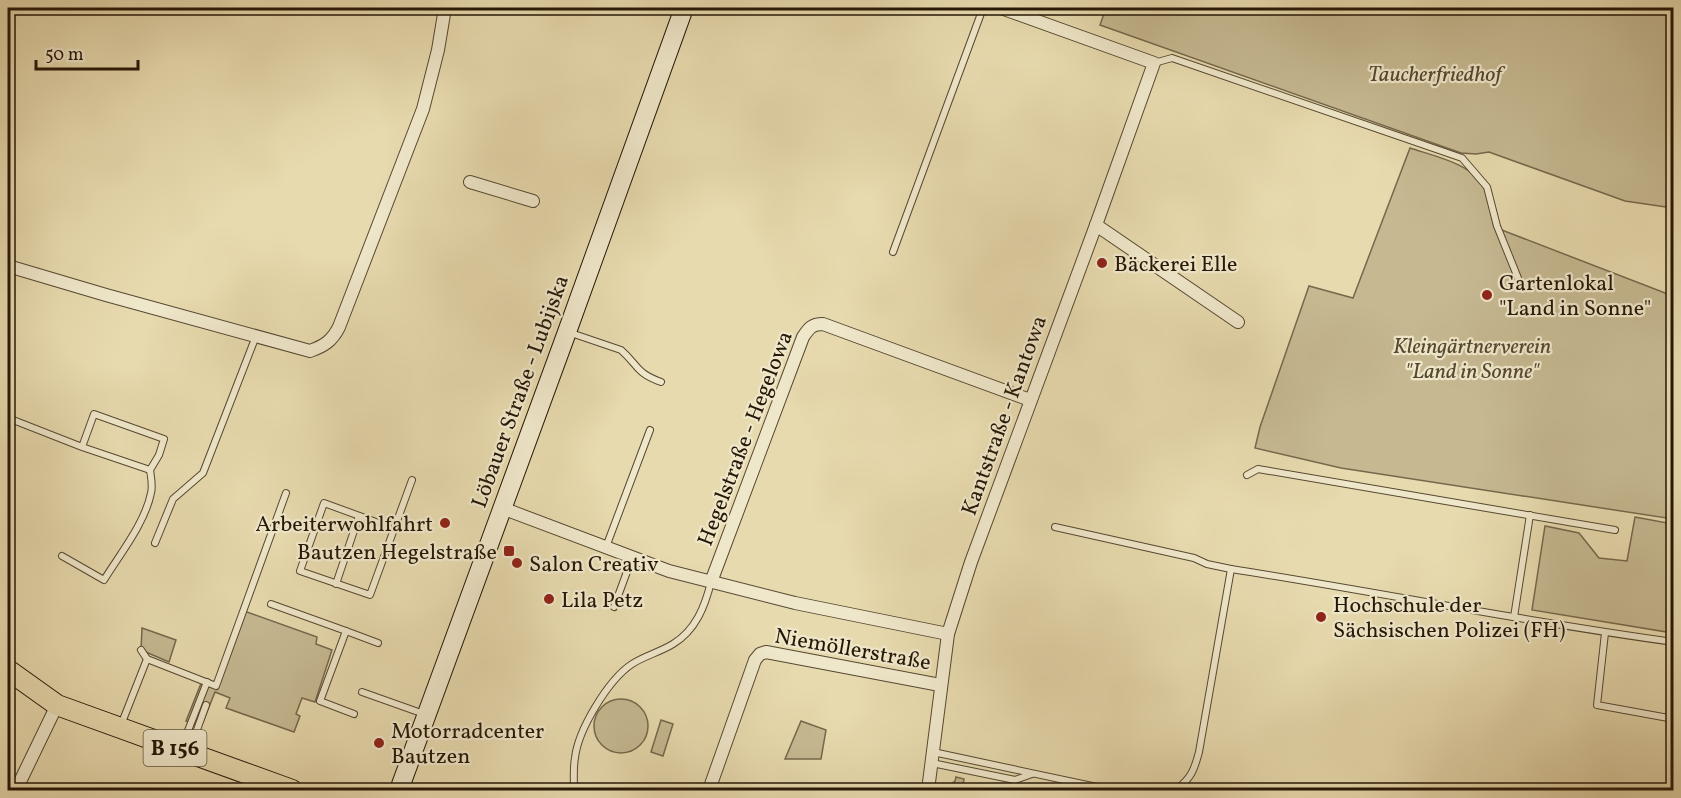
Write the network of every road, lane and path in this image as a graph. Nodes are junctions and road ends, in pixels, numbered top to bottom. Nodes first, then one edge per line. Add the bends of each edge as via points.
1 (445, 8) edge
2 (684, 8) edge
3 (983, 8) edge
4 (1001, 8) edge
5 (1154, 63) junction
6 (470, 182) dead end
7 (533, 201) dead end
8 (1096, 225) junction
9 (893, 252) dead end
10 (8, 266) edge
11 (1518, 278) dead end
12 (1238, 322) dead end
13 (567, 332) junction
14 (256, 336) junction
15 (661, 382) dead end
16 (1030, 400) junction
17 (8, 418) edge
18 (650, 430) dead end
19 (82, 447) junction
20 (150, 470) junction
21 (1247, 475) dead end
22 (412, 480) dead end
23 (286, 494) dead end
24 (502, 508) junction
25 (1530, 515) junction
26 (359, 516) junction
27 (376, 522) dead end
28 (1055, 527) dead end
29 (1615, 530) dead end
30 (155, 543) dead end
31 (605, 548) junction
32 (62, 556) dead end
33 (632, 558) junction
34 (1231, 569) junction
35 (711, 582) junction
36 (336, 584) junction
37 (271, 604) dead end
38 (614, 607) dead end
39 (1514, 617) junction
40 (346, 632) junction
41 (1605, 633) junction
42 (948, 634) junction
43 (1674, 642) edge
44 (378, 643) dead end
45 (141, 650) dead end
46 (147, 658) junction
47 (8, 670) edge
48 (207, 682) junction
49 (940, 685) junction
50 (362, 692) dead end
51 (57, 705) junction
52 (206, 705) dead end
53 (354, 714) dead end
54 (427, 715) junction
55 (1674, 719) edge
56 (120, 728) junction
57 (185, 751) junction
58 (932, 757) junction
59 (1034, 773) junction
60 (16, 790) edge
61 (292, 790) edge
62 (399, 790) edge
63 (574, 790) edge
64 (709, 790) edge
65 (928, 790) edge
66 (1111, 790) edge
67 (1176, 790) edge

1 - 14 street via 423,109 333,339 310,351
2 - 13 main road, Löbauer Straße - Lubijska
3 - 9 lane
4 - 5 street
5 - 8 street, Kantstraße - Kantowa
5 - 11 lane via 1172,58 1462,158 1487,187 1497,226
6 - 7 street
8 - 12 street
8 - 16 street, Kantstraße - Kantowa
10 - 14 street
13 - 15 lane via 621,350 640,372
13 - 24 main road, Löbauer Straße - Lubijska
14 - 30 lane via 203,473 173,499
16 - 35 street, Hegelstraße - Hegelowa via 815,324 803,337
16 - 42 street, Kantstraße - Kantowa
17 - 19 lane
18 - 31 lane
19 - 20 lane
19 - 20 lane via 94,414 164,439
20 - 32 lane via 152,491 147,506 104,580
21 - 25 lane via 1258,469
22 - 36 lane via 370,595
23 - 48 lane via 216,686
24 - 31 street, Hegelstraße - Hegelowa
24 - 54 main road, Löbauer Straße - Lubijska
25 - 29 lane
25 - 39 lane
26 - 27 lane
26 - 36 lane
26 - 36 lane via 324,503 300,571
28 - 34 lane
31 - 33 street, Hegelstraße - Hegelowa
33 - 35 street, Hegelstraße - Hegelowa
33 - 38 lane
34 - 39 lane
34 - 67 lane via 1199,752 1194,771
35 - 42 street, Hegelstraße - Hegelowa
35 - 63 lane via 706,603 694,625 675,643 632,664 603,695 574,757
37 - 40 lane
39 - 41 lane
40 - 44 lane
40 - 53 lane via 320,700
41 - 43 lane
41 - 55 lane via 1597,705
42 - 49 street, Kantstraße - Kantowa
45 - 46 lane
46 - 48 lane
46 - 56 lane
47 - 51 main road, B 156
48 - 57 lane
49 - 58 street, Kantstraße - Kantowa
49 - 64 street, Niemöllerstraße via 760,654
50 - 54 lane
51 - 56 main road, B 156
51 - 60 street
52 - 57 lane
54 - 62 main road, Löbauer Straße - Lubijska
56 - 57 main road, B 156
57 - 61 main road, B 156
58 - 59 lane
58 - 59 lane via 1015,780
58 - 65 street, Kantstraße - Kantowa
59 - 66 lane

